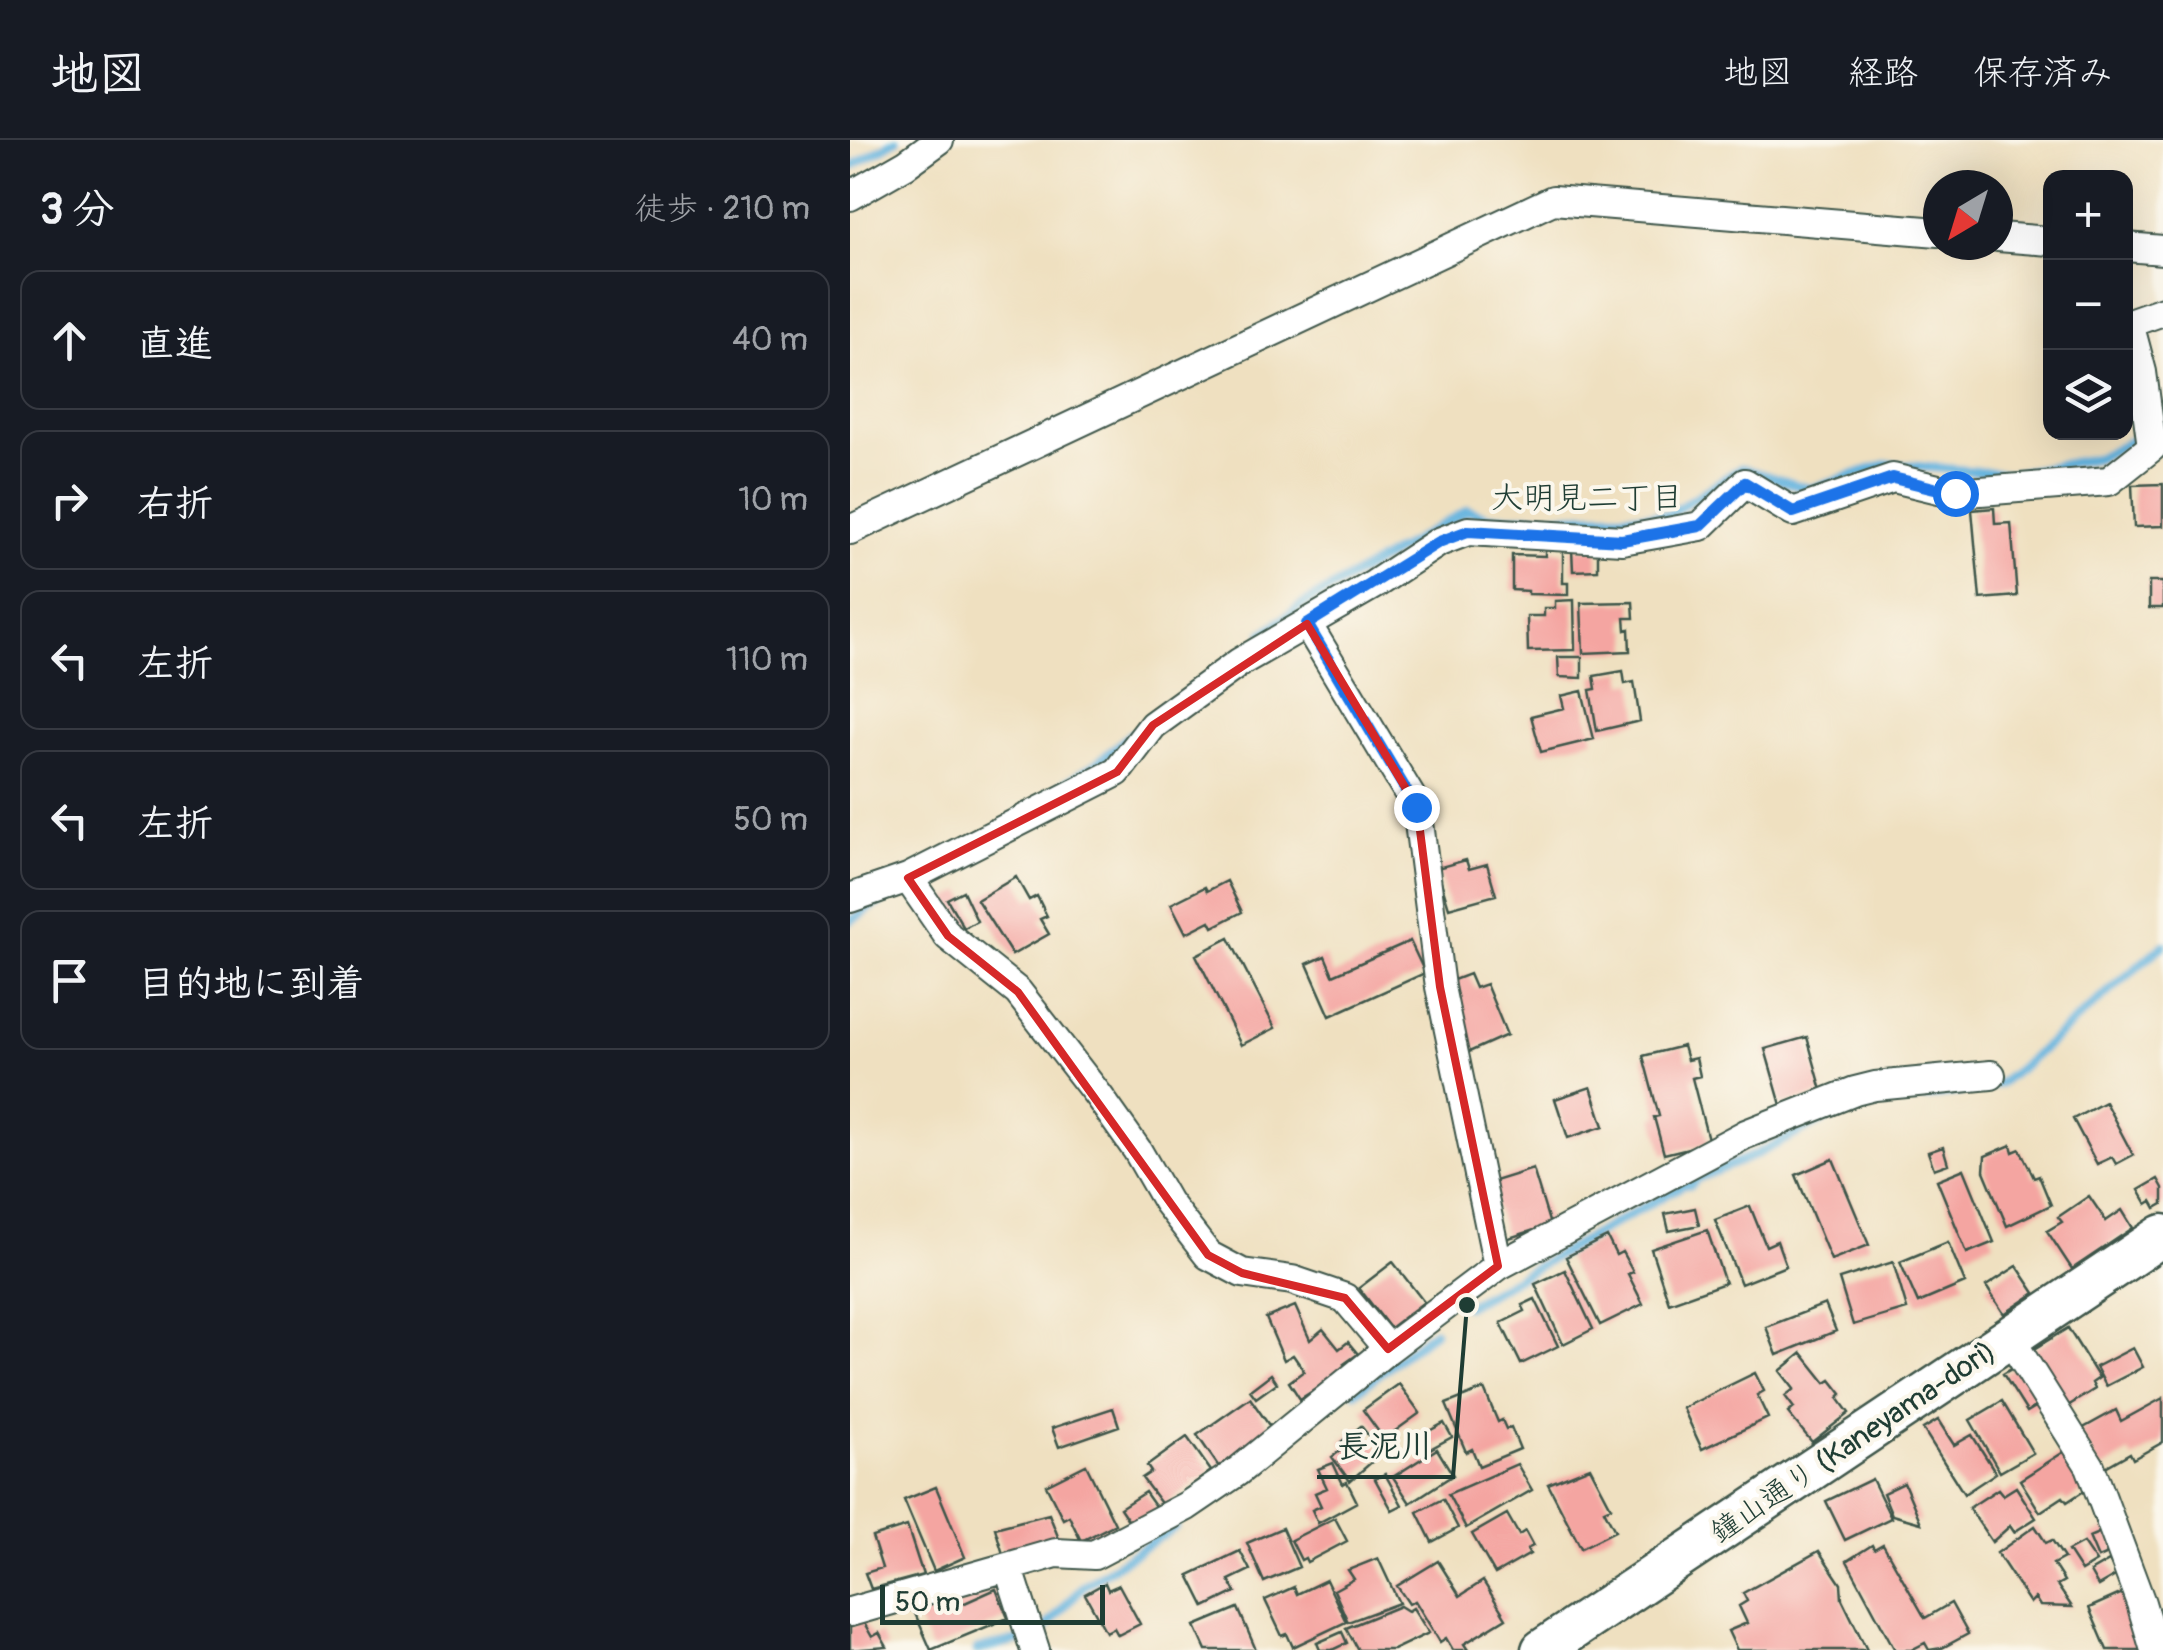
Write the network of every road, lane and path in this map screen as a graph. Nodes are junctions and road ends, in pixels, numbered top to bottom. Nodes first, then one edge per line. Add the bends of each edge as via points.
1 (939, 140) edge
2 (850, 196) edge
3 (1923, 231) edge
4 (2013, 238) edge
5 (2043, 240) edge
6 (2133, 248) edge
7 (2163, 250) edge
8 (2163, 312) edge
9 (850, 530) edge
10 (1307, 624) junction
11 (908, 878) junction
12 (850, 898) edge
13 (1991, 1075) dead end
14 (2163, 1234) edge
15 (1498, 1266) junction
16 (2010, 1337) junction
17 (1388, 1349) junction
18 (1010, 1568) junction
19 (850, 1612) edge
20 (1035, 1650) edge
21 (1542, 1650) edge
22 (2155, 1650) edge

1 - 2 street
3 - 9 street via 1553,200
4 - 5 street
6 - 7 street
8 - 10 street via 2129,323 2152,447 2108,481 1955,493 1893,478 1793,512 1745,483 1700,526 1622,540 1468,531
10 - 11 street via 1153,725 1117,772
10 - 15 street via 1416,807 1440,987
11 - 12 street
11 - 17 street via 948,936 1018,992 1208,1255 1242,1273 1345,1298
13 - 15 street via 1874,1086 1837,1098 1746,1134
14 - 16 main road, 鐘山通り (Kaneyama-dori)
15 - 17 street
16 - 21 main road, 鐘山通り (Kaneyama-dori)
16 - 22 street via 2090,1466
17 - 18 street via 1187,1506 1094,1555 1056,1553
18 - 19 street
18 - 20 street

